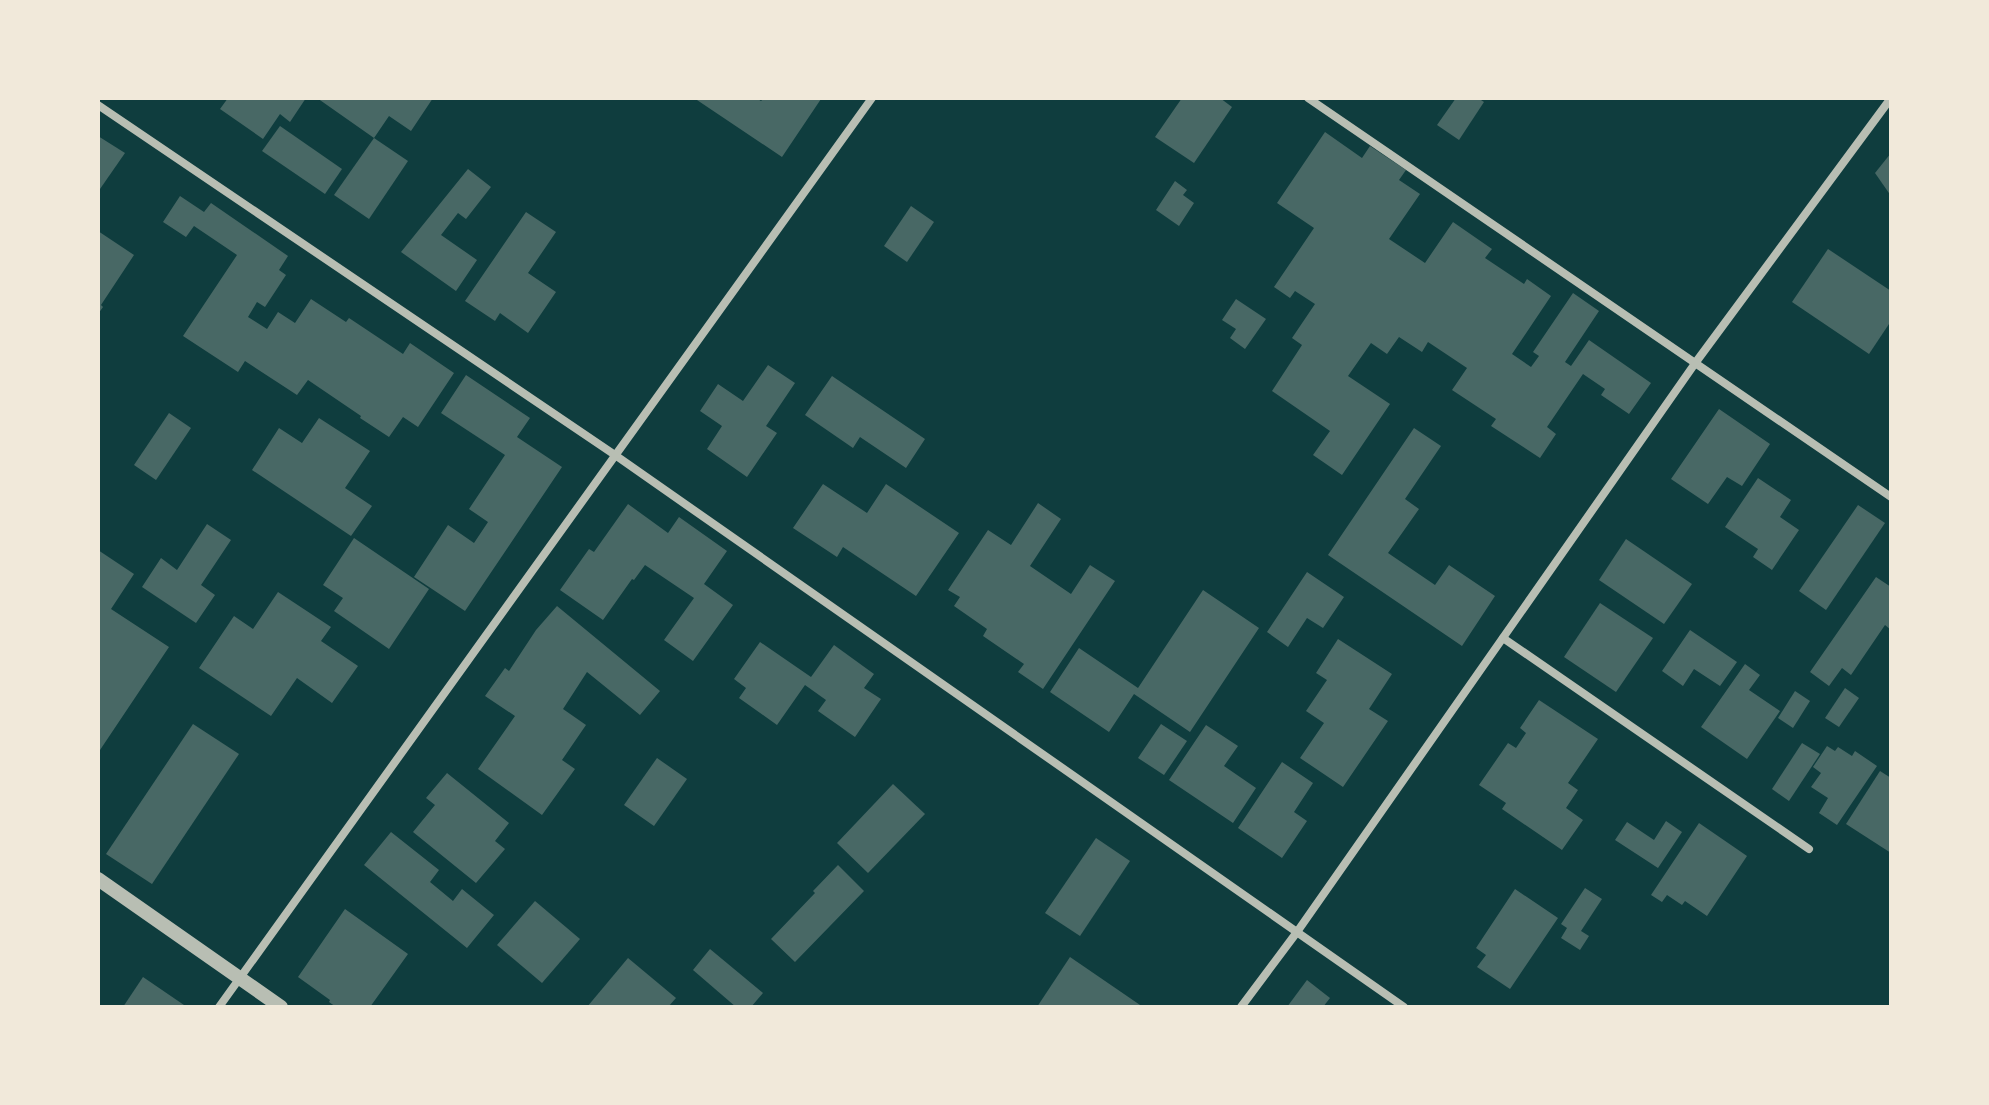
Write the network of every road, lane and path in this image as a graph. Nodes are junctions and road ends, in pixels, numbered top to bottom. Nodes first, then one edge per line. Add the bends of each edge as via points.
1 (872, 98) edge
2 (1308, 98) edge
3 (1891, 98) edge
4 (98, 105) edge
5 (1696, 362) junction
6 (615, 455) junction
7 (1891, 497) edge
8 (1503, 638) junction
9 (1809, 849) dead end
10 (98, 879) edge
11 (1297, 932) junction
12 (240, 977) junction
13 (219, 1007) edge
14 (281, 1007) edge
15 (1241, 1007) edge
16 (1404, 1007) edge

1 - 6 street
2 - 5 street
3 - 5 street
4 - 6 street
5 - 7 street
5 - 8 street
6 - 11 street
6 - 12 street
8 - 9 street
8 - 11 street
10 - 12 street
11 - 15 street
11 - 16 street
12 - 13 street
12 - 14 street

